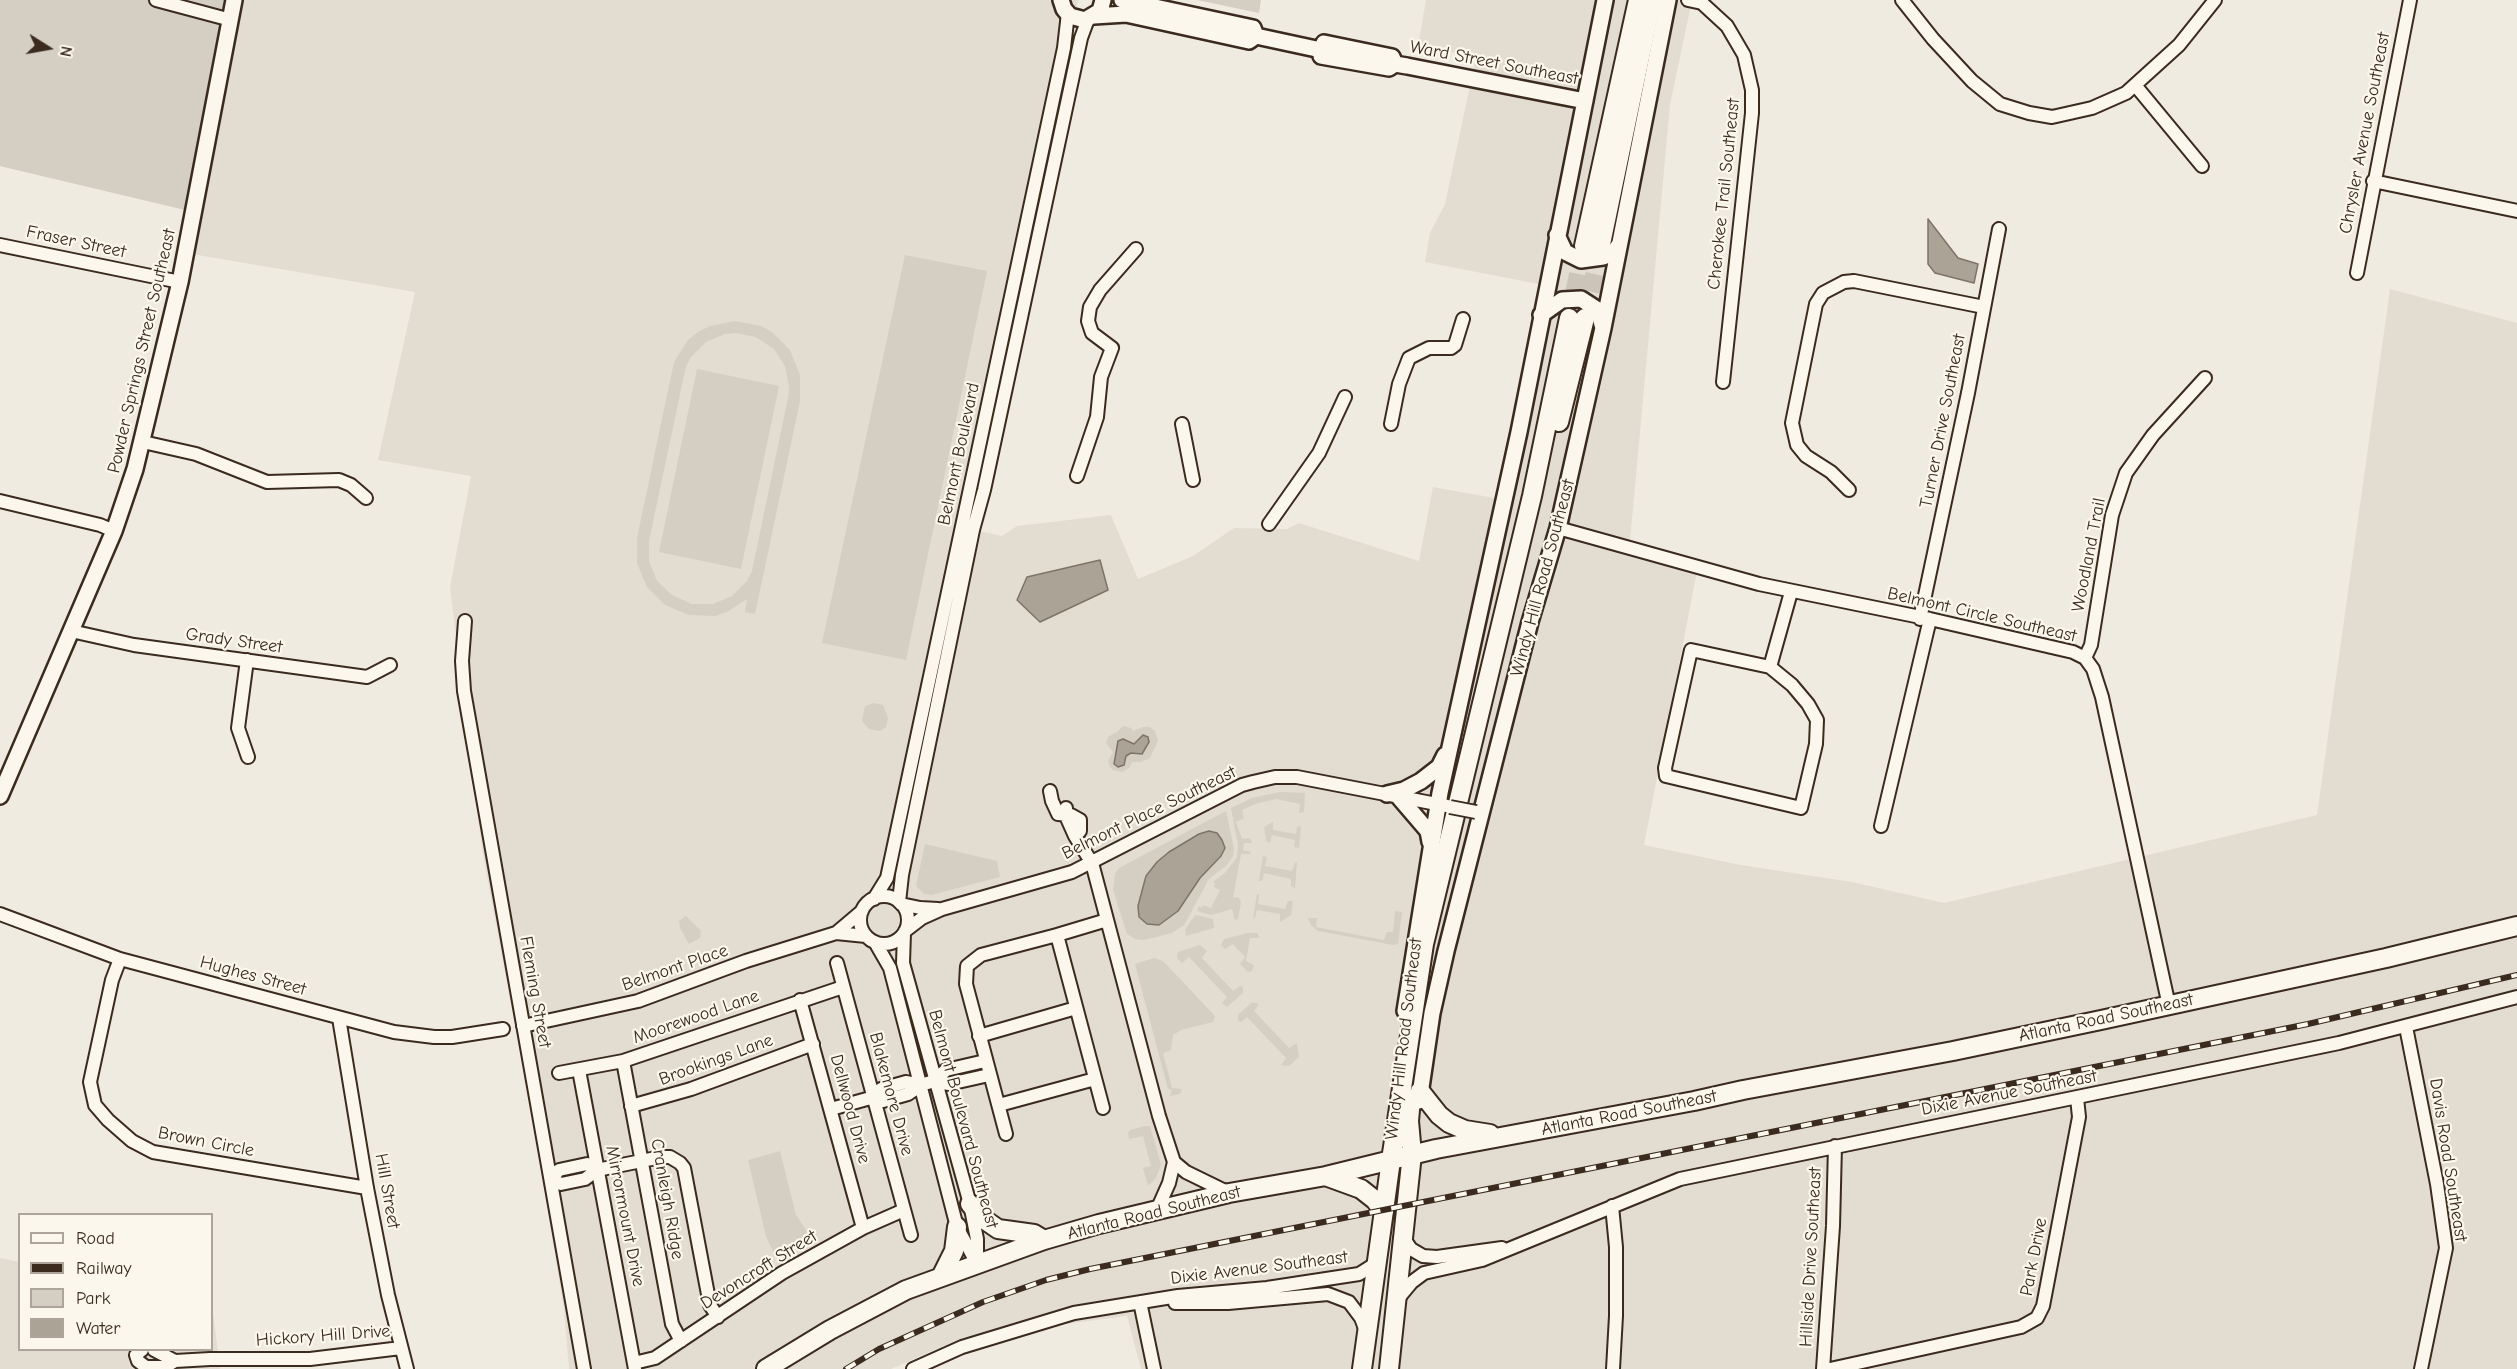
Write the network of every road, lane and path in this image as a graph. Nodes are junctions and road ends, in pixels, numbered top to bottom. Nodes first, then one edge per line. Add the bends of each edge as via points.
1 (156, 0) edge
2 (234, 0) edge
3 (1049, 0) edge
4 (1103, 0) edge
5 (1122, 0) edge
6 (1605, 0) edge
7 (1638, 0) edge
8 (1652, 0) edge
9 (1668, 0) edge
10 (1688, 0) edge
11 (1902, 0) edge
12 (2215, 0) edge
13 (2410, 0) edge
14 (1064, 7) edge
15 (1091, 18) junction
16 (231, 20) junction
17 (1256, 36) junction
18 (2135, 85) junction
19 (1585, 101) junction
20 (2202, 166) dead end
21 (2373, 181) junction
22 (2517, 211) edge
23 (1999, 229) dead end
24 (1557, 235) junction
25 (0, 245) edge
26 (1619, 245) junction
27 (1136, 249) dead end
28 (2357, 273) dead end
29 (180, 282) junction
30 (1984, 307) junction
31 (1541, 315) junction
32 (1463, 319) dead end
33 (1603, 328) junction
34 (2205, 378) dead end
35 (1723, 381) dead end
36 (1345, 397) dead end
37 (1182, 424) dead end
38 (1391, 424) dead end
39 (143, 442) junction
40 (1077, 476) dead end
41 (1193, 480) dead end
42 (1849, 490) dead end
43 (366, 498) dead end
44 (0, 501) edge
45 (1269, 524) dead end
46 (1558, 528) junction
47 (114, 531) junction
48 (1791, 592) junction
49 (1925, 619) junction
50 (465, 621) dead end
51 (71, 631) junction
52 (2085, 658) junction
53 (247, 660) junction
54 (390, 665) dead end
55 (1770, 668) junction
56 (1450, 747) junction
57 (248, 757) dead end
58 (1050, 790) dead end
59 (1393, 795) junction
60 (0, 796) edge
61 (1444, 806) junction
62 (1478, 812) junction
63 (1881, 826) dead end
64 (1431, 846) junction
65 (1092, 863) junction
66 (874, 899) junction
67 (900, 903) junction
68 (942, 909) junction
69 (862, 911) junction
70 (0, 914) edge
71 (1107, 920) junction
72 (2517, 926) edge
73 (905, 932) junction
74 (836, 933) junction
75 (1057, 936) junction
76 (870, 939) junction
77 (120, 959) junction
78 (837, 963) dead end
79 (843, 987) junction
80 (2517, 997) edge
81 (800, 1000) junction
82 (2169, 1006) junction
83 (1076, 1008) junction
84 (339, 1018) junction
85 (523, 1026) junction
86 (2406, 1027) junction
87 (503, 1029) dead end
88 (979, 1036) junction
89 (813, 1044) junction
90 (623, 1061) junction
91 (985, 1061) junction
92 (579, 1070) junction
93 (559, 1073) dead end
94 (989, 1075) junction
95 (1095, 1079) junction
96 (934, 1082) junction
97 (921, 1085) junction
98 (1420, 1091) junction
99 (874, 1097) junction
100 (2077, 1098) junction
101 (999, 1105) junction
102 (631, 1106) junction
103 (1103, 1108) dead end
104 (831, 1109) junction
105 (1006, 1134) dead end
106 (1501, 1136) junction
107 (1835, 1146) junction
108 (1412, 1154) junction
109 (1390, 1160) junction
110 (641, 1161) junction
111 (1174, 1162) junction
112 (597, 1170) junction
113 (1326, 1176) junction
114 (551, 1179) junction
115 (367, 1188) junction
116 (1229, 1193) junction
117 (970, 1204) junction
118 (1612, 1206) junction
119 (904, 1210) junction
120 (1157, 1210) junction
121 (1384, 1212) junction
122 (957, 1227) junction
123 (863, 1228) junction
124 (911, 1235) dead end
125 (1403, 1238) junction
126 (1044, 1240) junction
127 (1515, 1247) junction
128 (1378, 1262) junction
129 (977, 1264) junction
130 (941, 1277) junction
131 (1396, 1301) junction
132 (1140, 1302) junction
133 (718, 1317) junction
134 (1368, 1336) junction
135 (681, 1341) junction
136 (401, 1348) junction
137 (141, 1351) edge
138 (156, 1351) edge
139 (175, 1361) junction
140 (635, 1366) edge
141 (407, 1369) edge
142 (584, 1369) edge
143 (766, 1369) edge
144 (912, 1369) edge
145 (1154, 1369) edge
146 (1362, 1369) edge
147 (1389, 1369) edge
148 (1613, 1369) edge
149 (1823, 1369) edge
150 (1830, 1369) edge
151 (2421, 1369) edge

1 - 16 street
2 - 16 street, Powder Springs Street Southeast
3 - 14 street, Ward Street Southeast
4 - 15 street via 1100,11
5 - 17 street, Ward Street Southeast via 1253,28
6 - 19 street, Windy Hill Road Southeast
7 - 8 main road via 1592,247
9 - 26 street, Windy Hill Road Southeast
10 - 35 street, Cherokee Trail Southeast via 1702,3 1727,26 1744,55 1752,90
11 - 18 street via 1956,64 2000,104 2052,117 2092,108
12 - 18 street via 2179,45
13 - 21 street, Chrysler Avenue Southeast
14 - 15 street, Ward Street Southeast via 1078,20
14 - 66 street, Belmont Boulevard via 1064,48 887,878
15 - 17 street, Ward Street Southeast via 1126,15 1250,41
15 - 67 street, Belmont Boulevard via 1081,38 973,530 900,883
16 - 29 street, Powder Springs Street Southeast
17 - 19 street, Ward Street Southeast via 1321,50 1324,43 1392,57 1395,64
18 - 20 street
19 - 24 street, Windy Hill Road Southeast
21 - 22 street
21 - 28 street, Chrysler Avenue Southeast
23 - 30 street, Turner Drive Southeast
24 - 26 street via 1564,252 1581,260 1603,257
24 - 31 street, Windy Hill Road Southeast
25 - 29 street, Fraser Street
26 - 33 street, Windy Hill Road Southeast
27 - 40 street via 1100,290 1090,308 1088,321 1092,333 1112,348 1101,377 1097,417
29 - 39 street, Powder Springs Street Southeast
30 - 42 street via 1854,281 1822,293 1816,304 1791,423 1797,445 1806,456
30 - 49 street, Turner Drive Southeast
31 - 33 street via 1562,300 1581,299 1598,310
31 - 56 street, Windy Hill Road Southeast
32 - 38 street via 1455,345 1429,348 1409,358
33 - 46 street, Windy Hill Road Southeast
34 - 52 street, Woodland Trail via 2153,435 2126,473 2112,516 2091,645
36 - 45 street via 1319,453
37 - 41 street
39 - 43 street via 196,454 267,483 339,480
39 - 47 street, Powder Springs Street Southeast
44 - 47 street
46 - 48 street, Belmont Circle Southeast
46 - 62 street, Windy Hill Road Southeast
47 - 51 street, Powder Springs Street Southeast
48 - 49 street, Belmont Circle Southeast
48 - 55 street
49 - 52 street, Belmont Circle Southeast
49 - 63 street, Turner Drive Southeast
50 - 85 street, Fleming Street via 464,691
51 - 53 street, Grady Street via 134,645
51 - 60 street, Powder Springs Street Southeast
52 - 82 street, Belmont Circle Southeast via 2103,697
53 - 54 street, Grady Street via 367,677
53 - 57 street via 238,728
55 - 55 street via 1691,650 1666,776 1801,808 1816,744 1817,720 1792,685
56 - 59 street via 1439,767
56 - 61 street, Windy Hill Road Southeast
58 - 65 street via 1058,814 1066,812 1080,820 1080,831 1075,836
59 - 61 street, Belmont Place Southeast
59 - 64 street via 1428,831
59 - 65 street, Belmont Place Southeast via 1297,777 1275,777 1242,786
61 - 62 street, Belmont Place Southeast, bridge
61 - 64 street, Windy Hill Road Southeast
62 - 98 street, Windy Hill Road Southeast via 1432,1013
64 - 109 street, Windy Hill Road Southeast via 1404,1018
65 - 68 street, Belmont Place Southeast via 1066,875
65 - 71 street
66 - 67 street via 887,897
66 - 69 street
67 - 68 street, Belmont Place Southeast
67 - 73 street via 908,917
68 - 73 street, Belmont Place Southeast
69 - 74 street, Belmont Place
69 - 76 street via 860,924
70 - 77 street, Hughes Street
71 - 75 street
71 - 111 street
72 - 82 main road, Atlanta Road Southeast
73 - 76 street via 888,944
73 - 96 street, Belmont Boulevard Southeast via 903,963
74 - 76 street, Belmont Place
74 - 85 street, Belmont Place via 638,1001
75 - 83 street
75 - 88 street via 981,955 967,966 966,984
76 - 97 street, Belmont Boulevard Southeast via 890,968
77 - 84 street, Hughes Street
77 - 115 street, Brown Circle via 90,1082 95,1105 108,1120 132,1141 153,1152
78 - 79 street, Blakemore Drive
79 - 81 street, Moorewood Lane
79 - 99 street, Blakemore Drive
80 - 86 street, Dixie Avenue Southeast
81 - 89 street, Dellwood Drive
81 - 90 street, Moorewood Lane
82 - 106 main road, Atlanta Road Southeast
83 - 88 street
83 - 95 street
84 - 87 street, Hughes Street via 434,1037
84 - 115 street, Hill Street
85 - 114 street, Fleming Street
86 - 100 street, Dixie Avenue Southeast
86 - 151 street, Davis Road Southeast via 2446,1248
88 - 91 street
89 - 102 street, Brookings Lane via 676,1094
89 - 104 street, Dellwood Drive
90 - 92 street, Moorewood Lane
90 - 102 street, Cranleigh Ridge
91 - 94 street
91 - 96 street via 946,1071
92 - 93 street, Moorewood Lane
92 - 112 street, Mirrormount Drive
94 - 96 street via 949,1084
94 - 101 street
95 - 101 street
95 - 103 street
96 - 97 street
96 - 117 street, Belmont Boulevard Southeast
97 - 99 street via 906,1082 881,1089
97 - 122 street, Belmont Boulevard Southeast
98 - 106 main road via 1449,1123
98 - 108 street, Windy Hill Road Southeast
99 - 104 street
99 - 119 street, Blakemore Drive
100 - 107 street, Dixie Avenue Southeast
100 - 150 street, Park Drive via 2079,1117 2043,1306 2037,1318 2021,1327
101 - 105 street
102 - 110 street, Cranleigh Ridge
104 - 123 street, Dellwood Drive
106 - 108 main road, Atlanta Road Southeast
107 - 118 street, Dixie Avenue Southeast via 1680,1179
107 - 149 street, Hillside Drive Southeast
108 - 109 main road, Atlanta Road Southeast
108 - 109 main road, Windy Hill Road Southeast via 1409,1121 1414,1069 1434,942 1577,318 1424,944
108 - 125 main road, Windy Hill Road Southeast
109 - 113 main road, Atlanta Road Southeast
109 - 121 main road, Windy Hill Road Southeast
110 - 112 street
110 - 133 street via 670,1157 684,1168 710,1305
110 - 135 street, Cranleigh Ridge via 672,1324
111 - 116 street
111 - 120 street
112 - 114 street via 587,1164 559,1170
112 - 140 street, Mirrormount Drive
113 - 116 main road, Atlanta Road Southeast
113 - 121 main road via 1361,1189
114 - 142 street, Fleming Street
115 - 136 street, Hill Street
116 - 120 main road, Atlanta Road Southeast
117 - 126 main road via 998,1229 1034,1234
117 - 129 street, Belmont Boulevard Southeast
118 - 127 street, Dixie Avenue Southeast
118 - 148 street via 1617,1247
119 - 123 street, Devoncroft Street
119 - 124 street, Blakemore Drive
120 - 126 main road, Atlanta Road Southeast
121 - 128 main road, Windy Hill Road Southeast
122 - 129 street, Belmont Boulevard Southeast
122 - 130 main road via 954,1251
123 - 133 street, Devoncroft Street via 782,1273
125 - 127 street, Dixie Avenue Southeast via 1417,1254 1430,1257
125 - 131 main road, Windy Hill Road Southeast
126 - 129 main road, Atlanta Road Southeast
127 - 131 street, Dixie Avenue Southeast via 1482,1260 1424,1273
128 - 132 street, Dixie Avenue Southeast via 1359,1274
128 - 134 main road, Windy Hill Road Southeast
129 - 130 main road, Atlanta Road Southeast
130 - 143 main road, Atlanta Road Southeast via 858,1314
131 - 147 main road, Windy Hill Road Southeast
132 - 134 street, Dixie Avenue Southeast via 1228,1303 1328,1294 1349,1302
132 - 144 street, Dixie Avenue Southeast via 1037,1322
132 - 145 street
133 - 135 street, Devoncroft Street
134 - 146 main road, Windy Hill Road Southeast
135 - 140 street, Devoncroft Street
136 - 139 street, Hickory Hill Drive via 310,1359
136 - 141 street, Hill Street
137 - 139 street, Hickory Hill Drive via 136,1355 146,1367 160,1368
138 - 139 street

